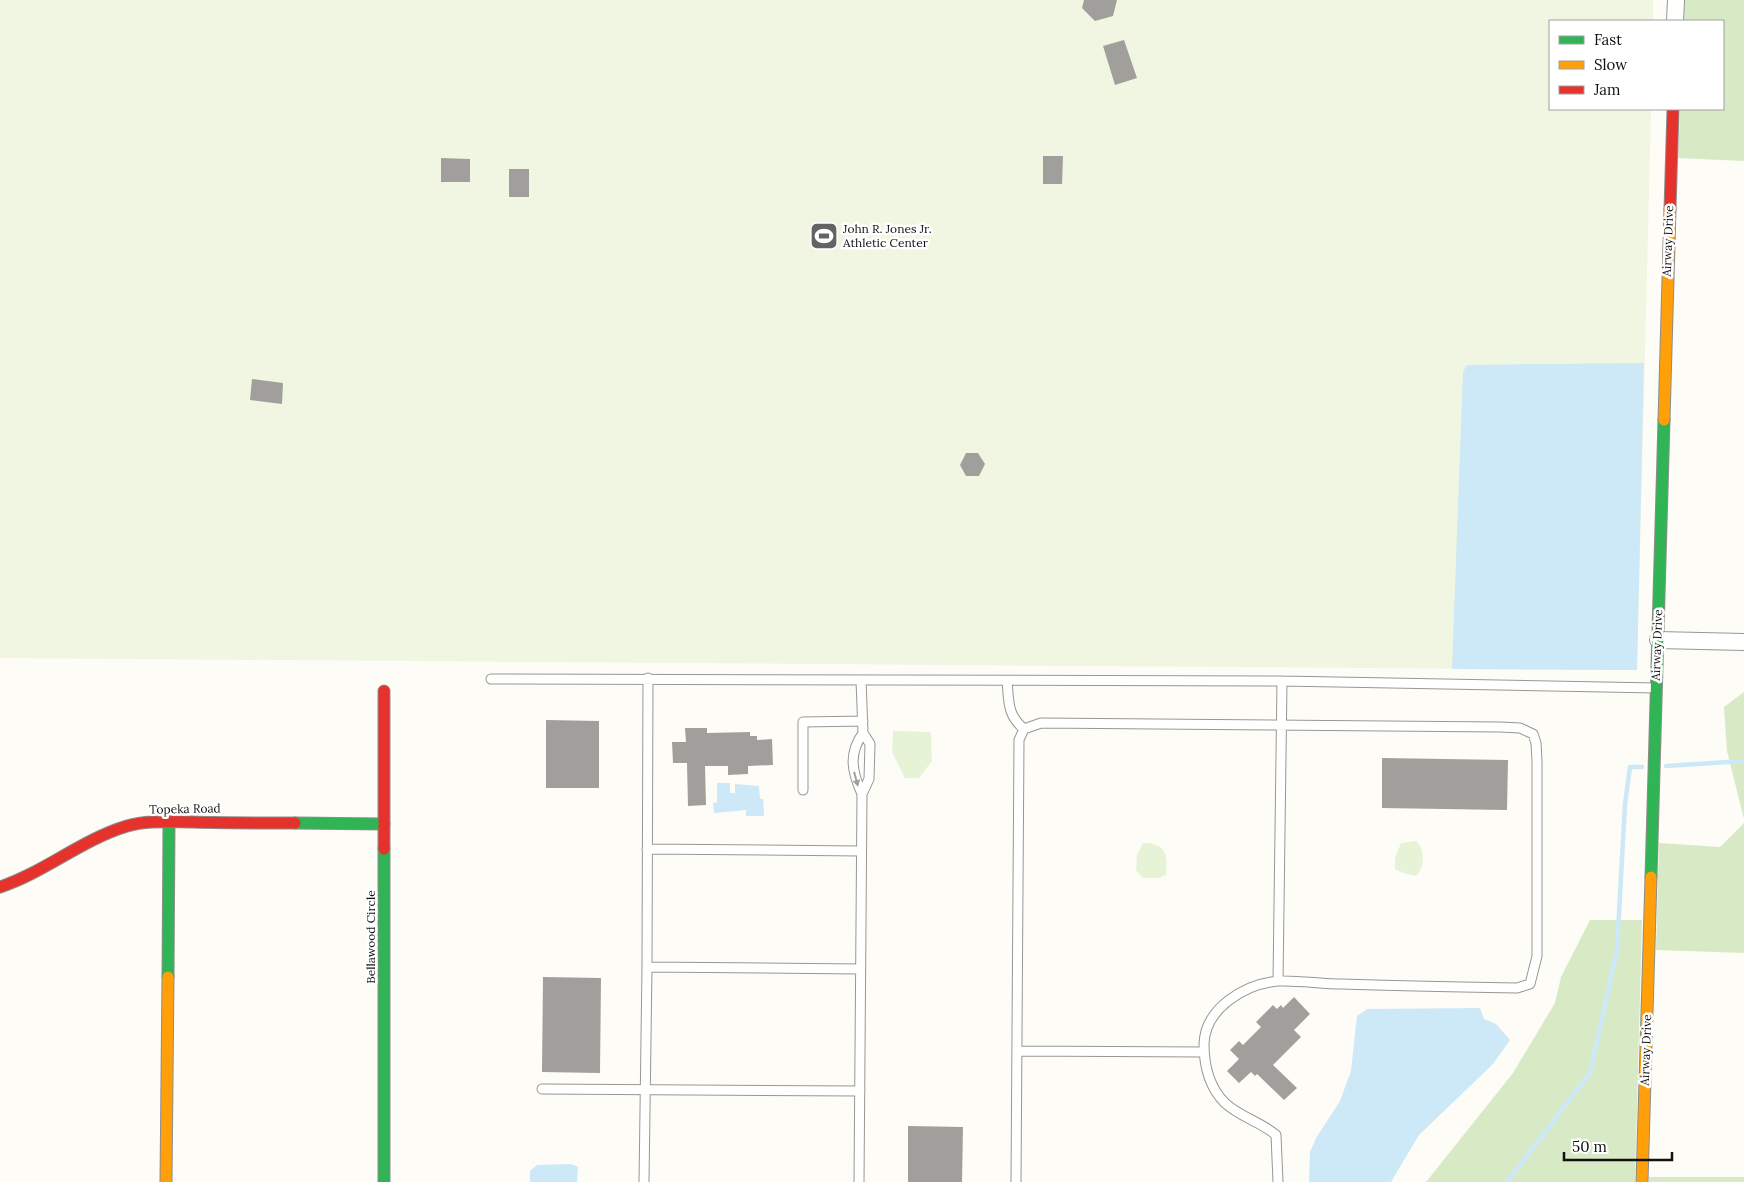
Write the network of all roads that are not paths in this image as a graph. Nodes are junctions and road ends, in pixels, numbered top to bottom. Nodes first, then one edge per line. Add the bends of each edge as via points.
1 (1676, 0) edge
2 (1676, 20) edge
3 (1673, 110) edge
4 (1658, 640) junction
5 (1744, 642) edge
6 (648, 678) junction
7 (491, 679) dead end
8 (861, 680) junction
9 (1007, 681) junction
10 (1282, 681) junction
11 (1656, 688) junction
12 (384, 691) dead end
13 (863, 721) junction
14 (1281, 725) junction
15 (1024, 729) junction
16 (863, 733) junction
17 (803, 790) dead end
18 (862, 794) junction
19 (169, 822) junction
20 (384, 824) junction
21 (647, 849) junction
22 (861, 851) junction
23 (0, 887) edge
24 (647, 967) junction
25 (860, 969) junction
26 (1278, 981) junction
27 (1017, 1051) junction
28 (1204, 1052) junction
29 (646, 1088) junction
30 (542, 1089) dead end
31 (860, 1091) junction
32 (166, 1182) edge
33 (384, 1182) edge
34 (644, 1182) edge
35 (859, 1182) edge
36 (1016, 1182) edge
37 (1278, 1182) edge
38 (1642, 1182) edge

1 - 2 street
3 - 4 street, Airway Drive
4 - 5 street
4 - 11 street, Airway Drive
6 - 7 lane
6 - 8 lane
6 - 21 lane
8 - 9 lane
8 - 13 lane
9 - 10 lane
9 - 15 lane via 1010,710 1014,720
10 - 11 lane
10 - 14 lane
11 - 38 street, Airway Drive
12 - 20 street, Bellawood Circle
13 - 16 lane
13 - 17 lane via 803,722
14 - 15 lane via 1041,723
14 - 26 lane
14 - 26 lane via 1500,727 1520,728 1533,734 1537,761 1537,956 1530,984 1517,988
15 - 27 lane via 1019,740
16 - 18 lane via 870,744 869,779
16 -> 18 lane via 854,746 854,776
18 - 22 lane
19 - 20 street, Topeka Road
19 - 23 street, Topeka Road via 130,825 101,835 26,878
19 - 32 street
20 - 33 street, Bellawood Circle
21 - 22 lane
21 - 24 lane
22 - 25 lane
24 - 25 lane
24 - 29 lane
25 - 31 lane
26 - 28 lane via 1239,992 1216,1011 1205,1033
27 - 28 lane
27 - 36 lane
28 - 37 lane via 1210,1080 1225,1102 1276,1135
29 - 30 lane
29 - 31 lane
29 - 34 lane
31 - 35 lane

